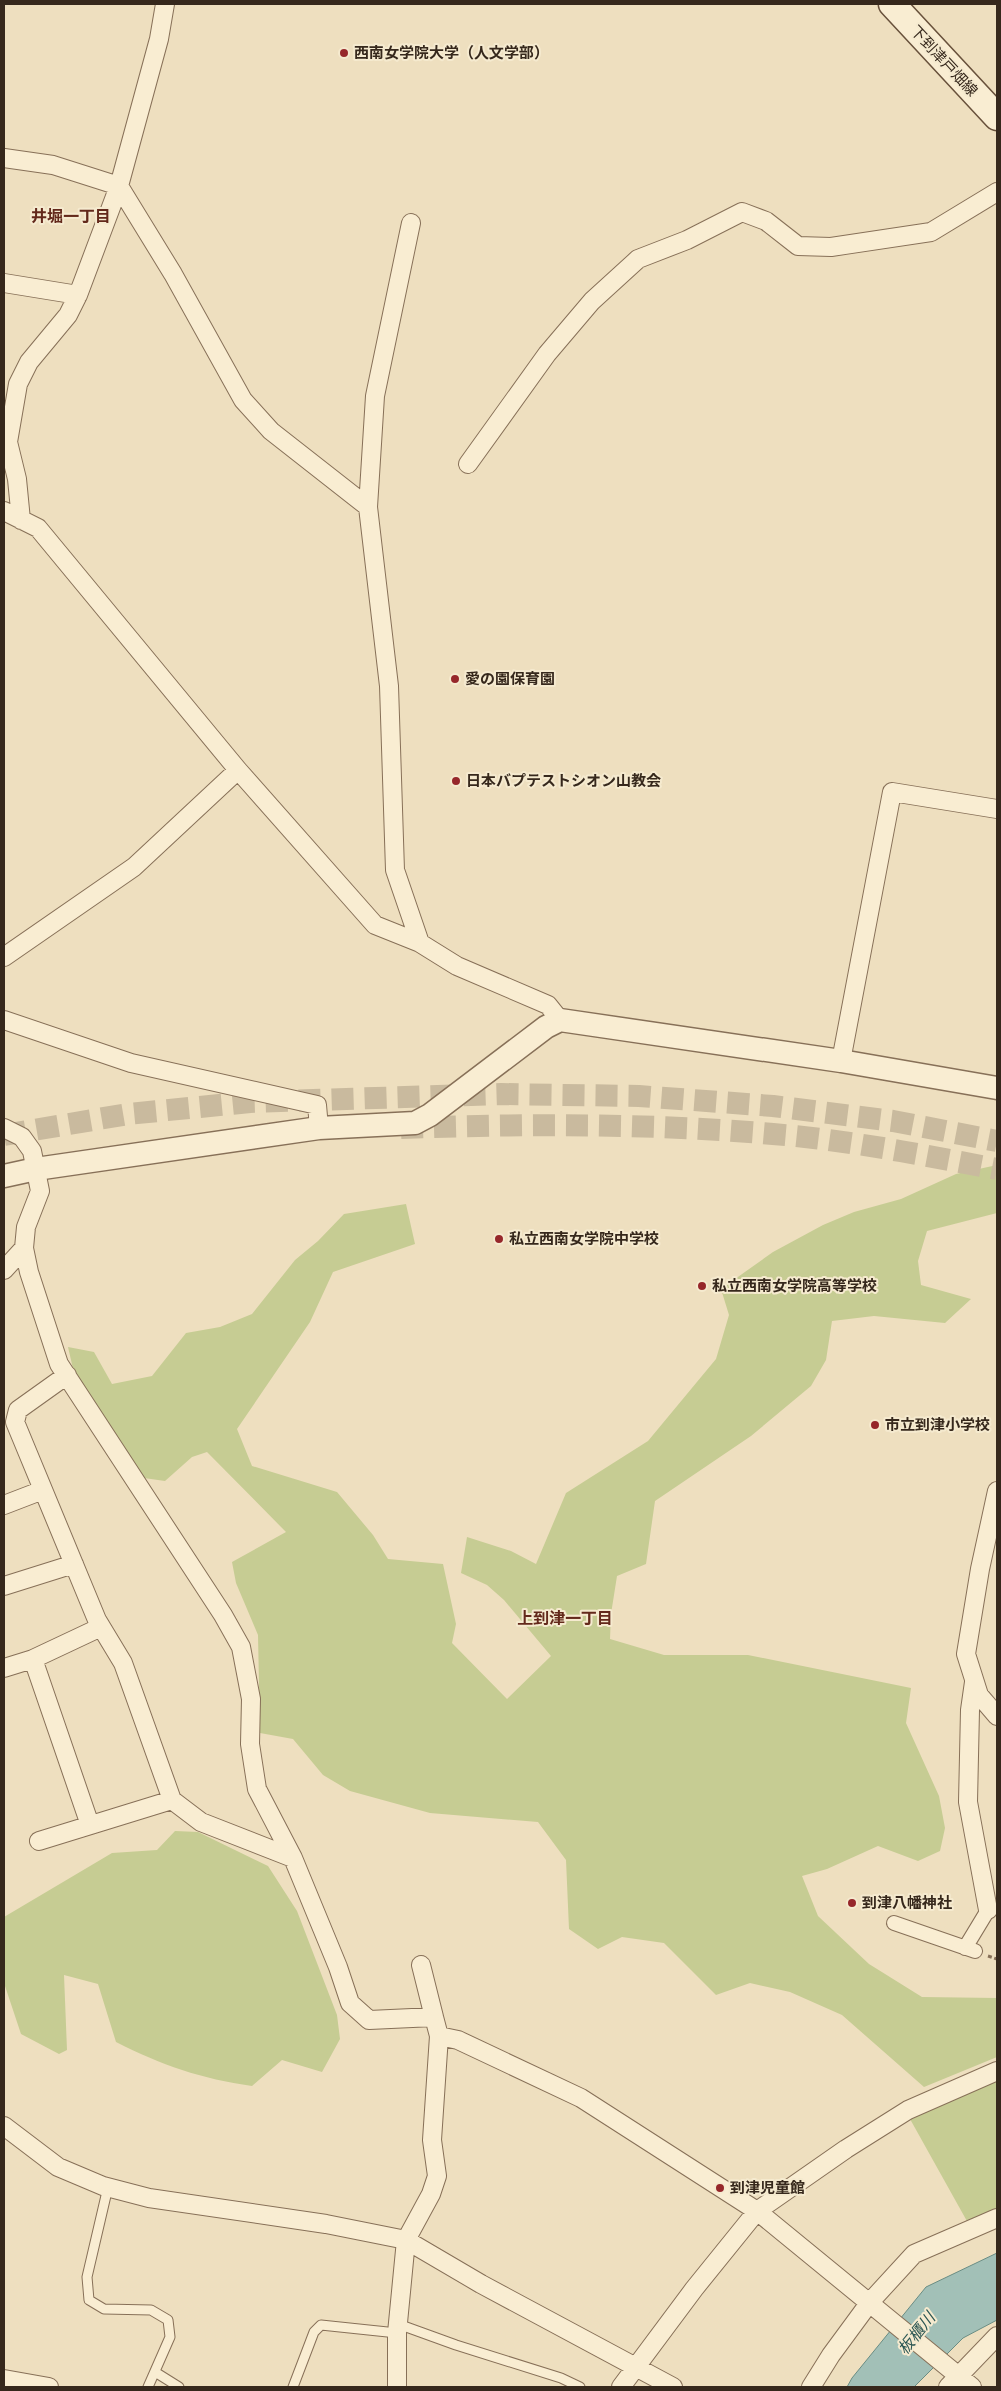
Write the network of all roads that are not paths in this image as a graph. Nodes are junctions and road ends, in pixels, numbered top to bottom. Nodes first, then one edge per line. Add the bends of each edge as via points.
1 (165, 4) edge
2 (892, 4) edge
3 (997, 117) edge
4 (4, 158) edge
5 (119, 186) junction
6 (997, 192) edge
7 (411, 223) dead end
8 (4, 283) edge
9 (78, 295) junction
10 (468, 464) dead end
11 (368, 507) junction
12 (4, 511) edge
13 (21, 520) junction
14 (238, 770) junction
15 (997, 809) edge
16 (420, 943) junction
17 (4, 957) edge
18 (4, 1020) edge
19 (560, 1020) junction
20 (841, 1061) junction
21 (997, 1088) edge
22 (4, 1128) edge
23 (319, 1128) junction
24 (36, 1169) junction
25 (4, 1176) edge
26 (24, 1248) junction
27 (4, 1270) edge
28 (67, 1375) junction
29 (43, 1490) junction
30 (997, 1491) edge
31 (4, 1506) edge
32 (74, 1564) junction
33 (4, 1586) edge
34 (101, 1627) junction
35 (33, 1658) junction
36 (4, 1668) edge
37 (974, 1679) junction
38 (997, 1716) edge
39 (172, 1800) junction
40 (90, 1825) junction
41 (39, 1841) dead end
42 (293, 1858) junction
43 (988, 1910) joint
44 (894, 1923) dead end
45 (421, 1965) dead end
46 (434, 2017) junction
47 (439, 2036) junction
48 (997, 2071) edge
49 (4, 2126) edge
50 (108, 2187) junction
51 (757, 2210) junction
52 (997, 2218) edge
53 (406, 2240) junction
54 (870, 2302) junction
55 (398, 2328) junction
56 (997, 2336) edge
57 (635, 2366) junction
58 (155, 2372) junction
59 (4, 2379) edge
60 (953, 2381) edge
61 (49, 2387) edge
62 (148, 2387) edge
63 (179, 2387) edge
64 (293, 2387) edge
65 (397, 2387) edge
66 (580, 2387) edge
67 (621, 2387) edge
68 (673, 2387) edge
69 (811, 2387) edge
70 (972, 2387) edge

1 - 5 street via 159,39
2 - 3 main road, 下到津戸畑線
4 - 5 street via 53,165
5 - 9 street
5 - 11 street via 173,274 243,400 271,431
6 - 10 street via 932,232 831,247 798,246 766,221 742,212 687,240 638,259 592,301 547,354
7 - 11 street via 375,396
8 - 9 street
9 - 13 street via 68,315 28,362 18,384 8,442 17,479
11 - 16 street via 389,686 395,870
12 - 13 street
13 - 14 street via 38,528
14 - 16 street via 375,925
14 - 17 street via 134,867
15 - 20 street via 892,792
16 - 19 street via 457,966 548,1005
18 - 23 street via 131,1063 317,1105
19 - 20 street
19 - 23 street via 415,1123
20 - 21 street
22 - 24 street via 22,1138 32,1151
23 - 24 street
24 - 25 street
24 - 26 street via 40,1191 26,1227
26 - 27 street
26 - 28 street via 56,1355
28 - 29 street via 18,1410 15,1422
28 - 42 street via 223,1615 240,1647 251,1698 250,1744 257,1789
29 - 31 street
29 - 32 street
30 - 37 street via 966,1654
32 - 33 street
32 - 34 street
34 - 35 street
34 - 39 street via 123,1663
35 - 36 street
35 - 40 street
37 - 38 street via 979,1695
37 - 43 street via 968,1802
39 - 40 street
39 - 42 street via 201,1822
40 - 41 street
42 - 46 street via 350,2003 369,2020
43 - 44 street via 970,1950
45 - 46 street
46 - 47 street
47 - 51 street via 458,2040 581,2098
47 - 53 street via 432,2140 436,2176 431,2194
48 - 51 street via 908,2110
49 - 50 street via 58,2167
50 - 53 street via 149,2198 326,2224
50 - 58 lane via 87,2277 89,2300 104,2309 151,2310 168,2320 170,2337
51 - 54 street
51 - 57 street
52 - 54 street via 914,2254
53 - 55 street
53 - 57 street
54 - 60 street
54 - 69 street via 830,2355
55 - 64 lane via 321,2325 314,2332
55 - 65 street
55 - 66 lane via 561,2378
56 - 60 street
57 - 67 street
57 - 68 street
58 - 62 lane
58 - 63 lane
59 - 61 street
60 - 70 street

